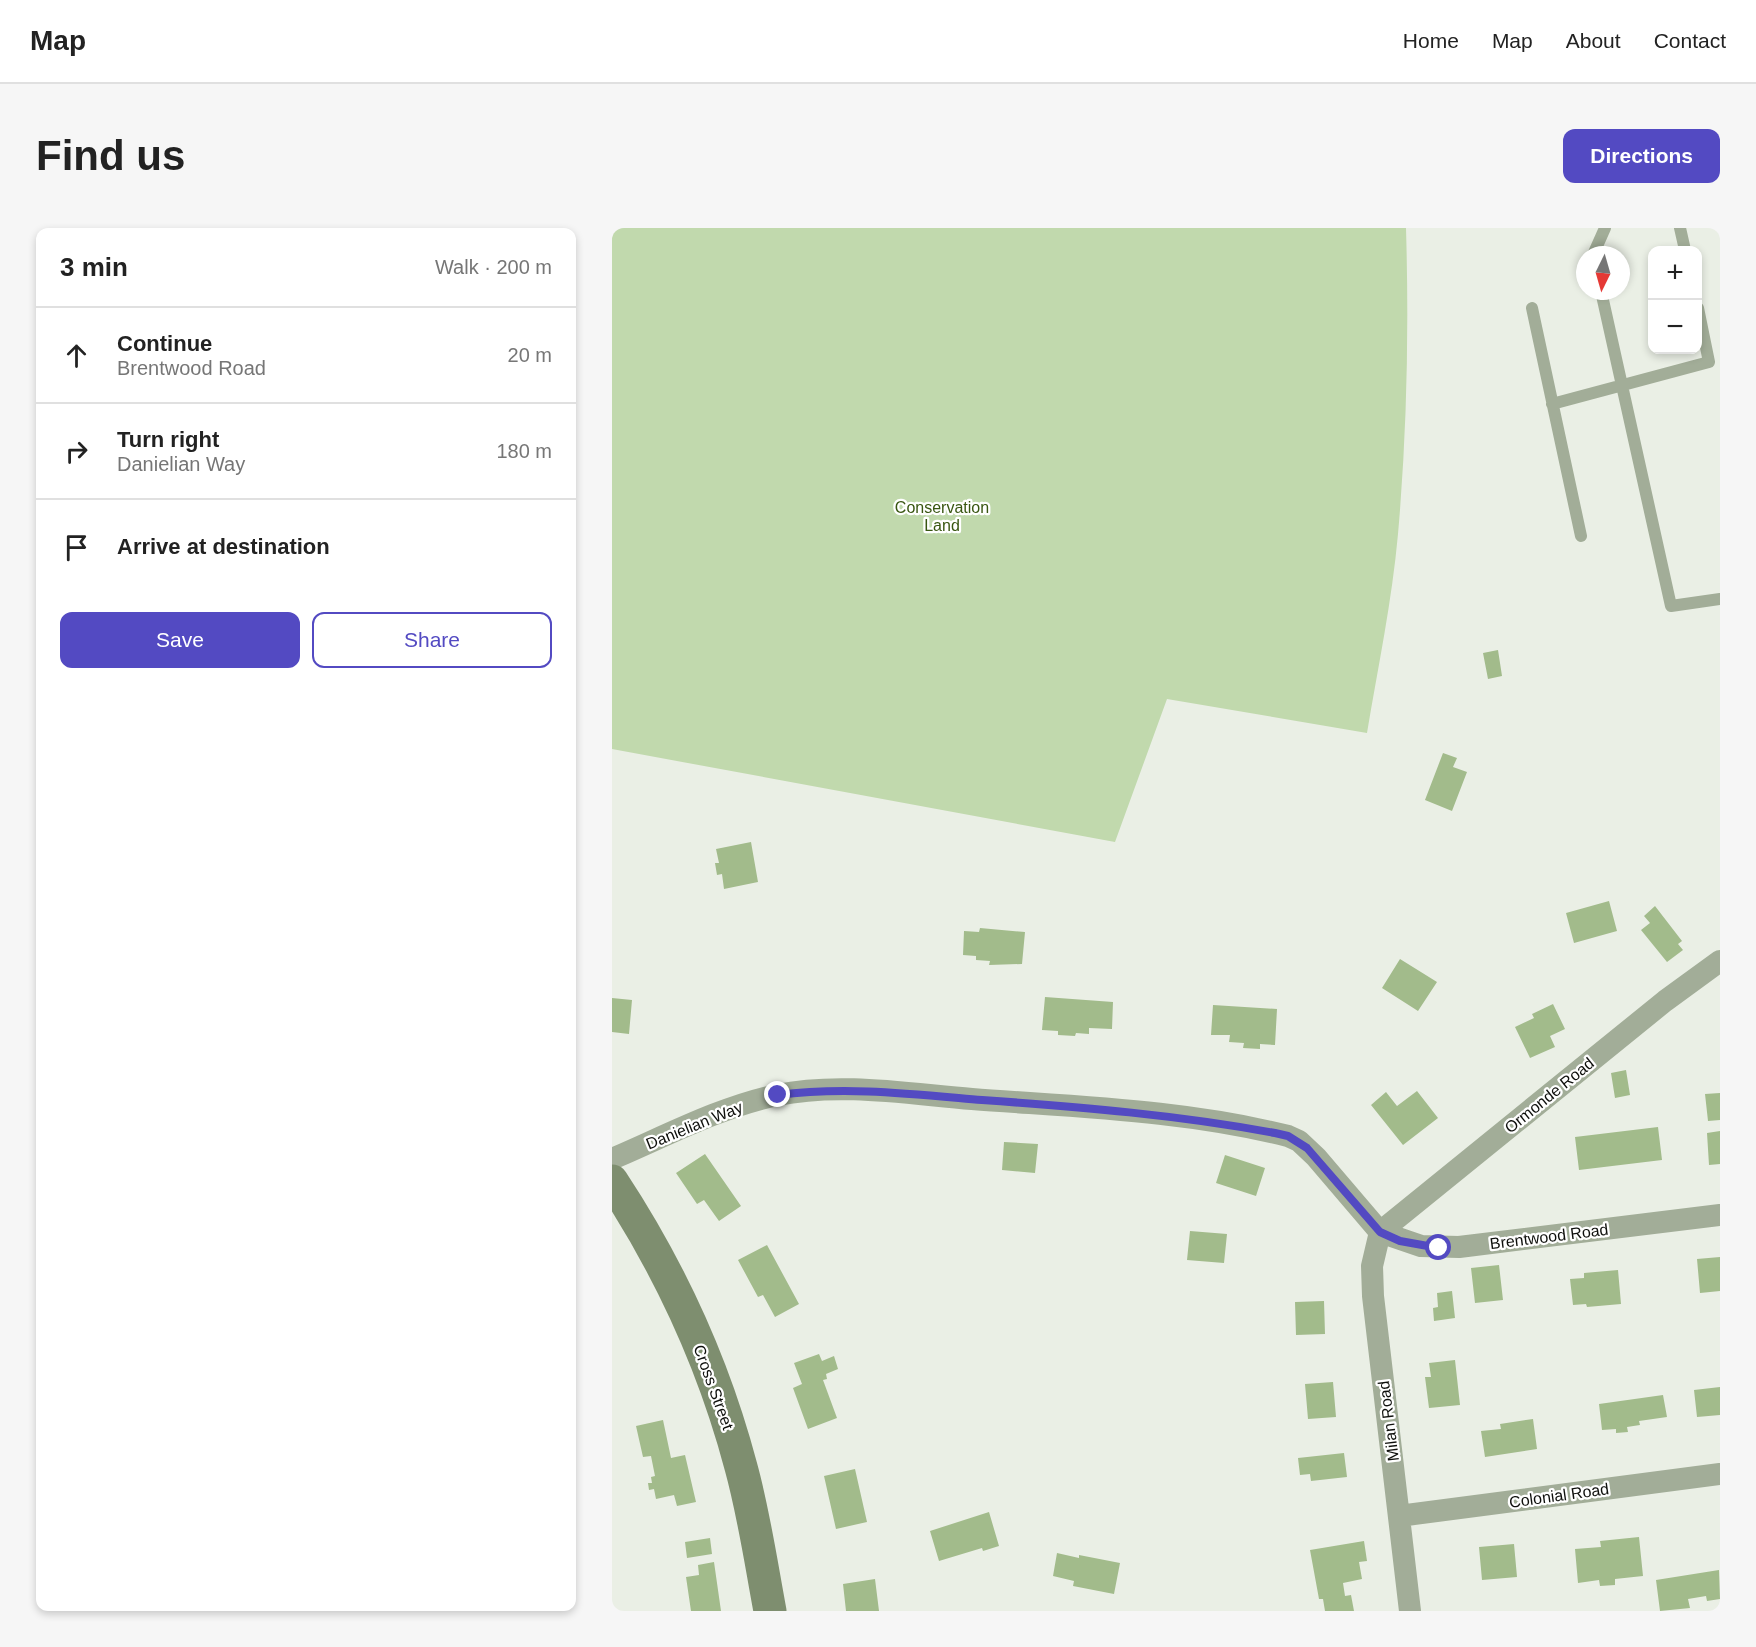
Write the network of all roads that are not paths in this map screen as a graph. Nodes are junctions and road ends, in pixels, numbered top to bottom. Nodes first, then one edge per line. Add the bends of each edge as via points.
1 (1605, 228) edge
2 (1680, 228) edge
3 (1597, 246) edge
4 (1683, 246) edge
5 (1603, 300) edge
6 (1532, 308) dead end
7 (1702, 326) edge
8 (1622, 385) junction
9 (1552, 404) junction
10 (1581, 536) dead end
11 (1720, 598) edge
12 (1720, 961) edge
13 (612, 1159) edge
14 (612, 1181) edge
15 (1720, 1215) edge
16 (1380, 1232) junction
17 (1720, 1474) edge
18 (1399, 1516) junction
19 (770, 1611) edge
20 (1410, 1611) edge

1 - 3 lane
2 - 4 lane
5 - 8 lane
6 - 9 lane
7 - 8 lane via 1710,362
8 - 9 lane
8 - 11 lane via 1671,606
9 - 10 lane
12 - 16 street, Ormonde Road via 1665,1000
13 - 16 street, Danielian Way via 735,1106 820,1089 1149,1112 1275,1133 1299,1141
14 - 19 street, Cross Street via 686,1309 721,1404 741,1468
15 - 16 street, Brentwood Road via 1439,1248 1400,1241
16 - 18 street, Milan Road via 1372,1266 1372,1288
17 - 18 street, Colonial Road
18 - 20 street, Milan Road

